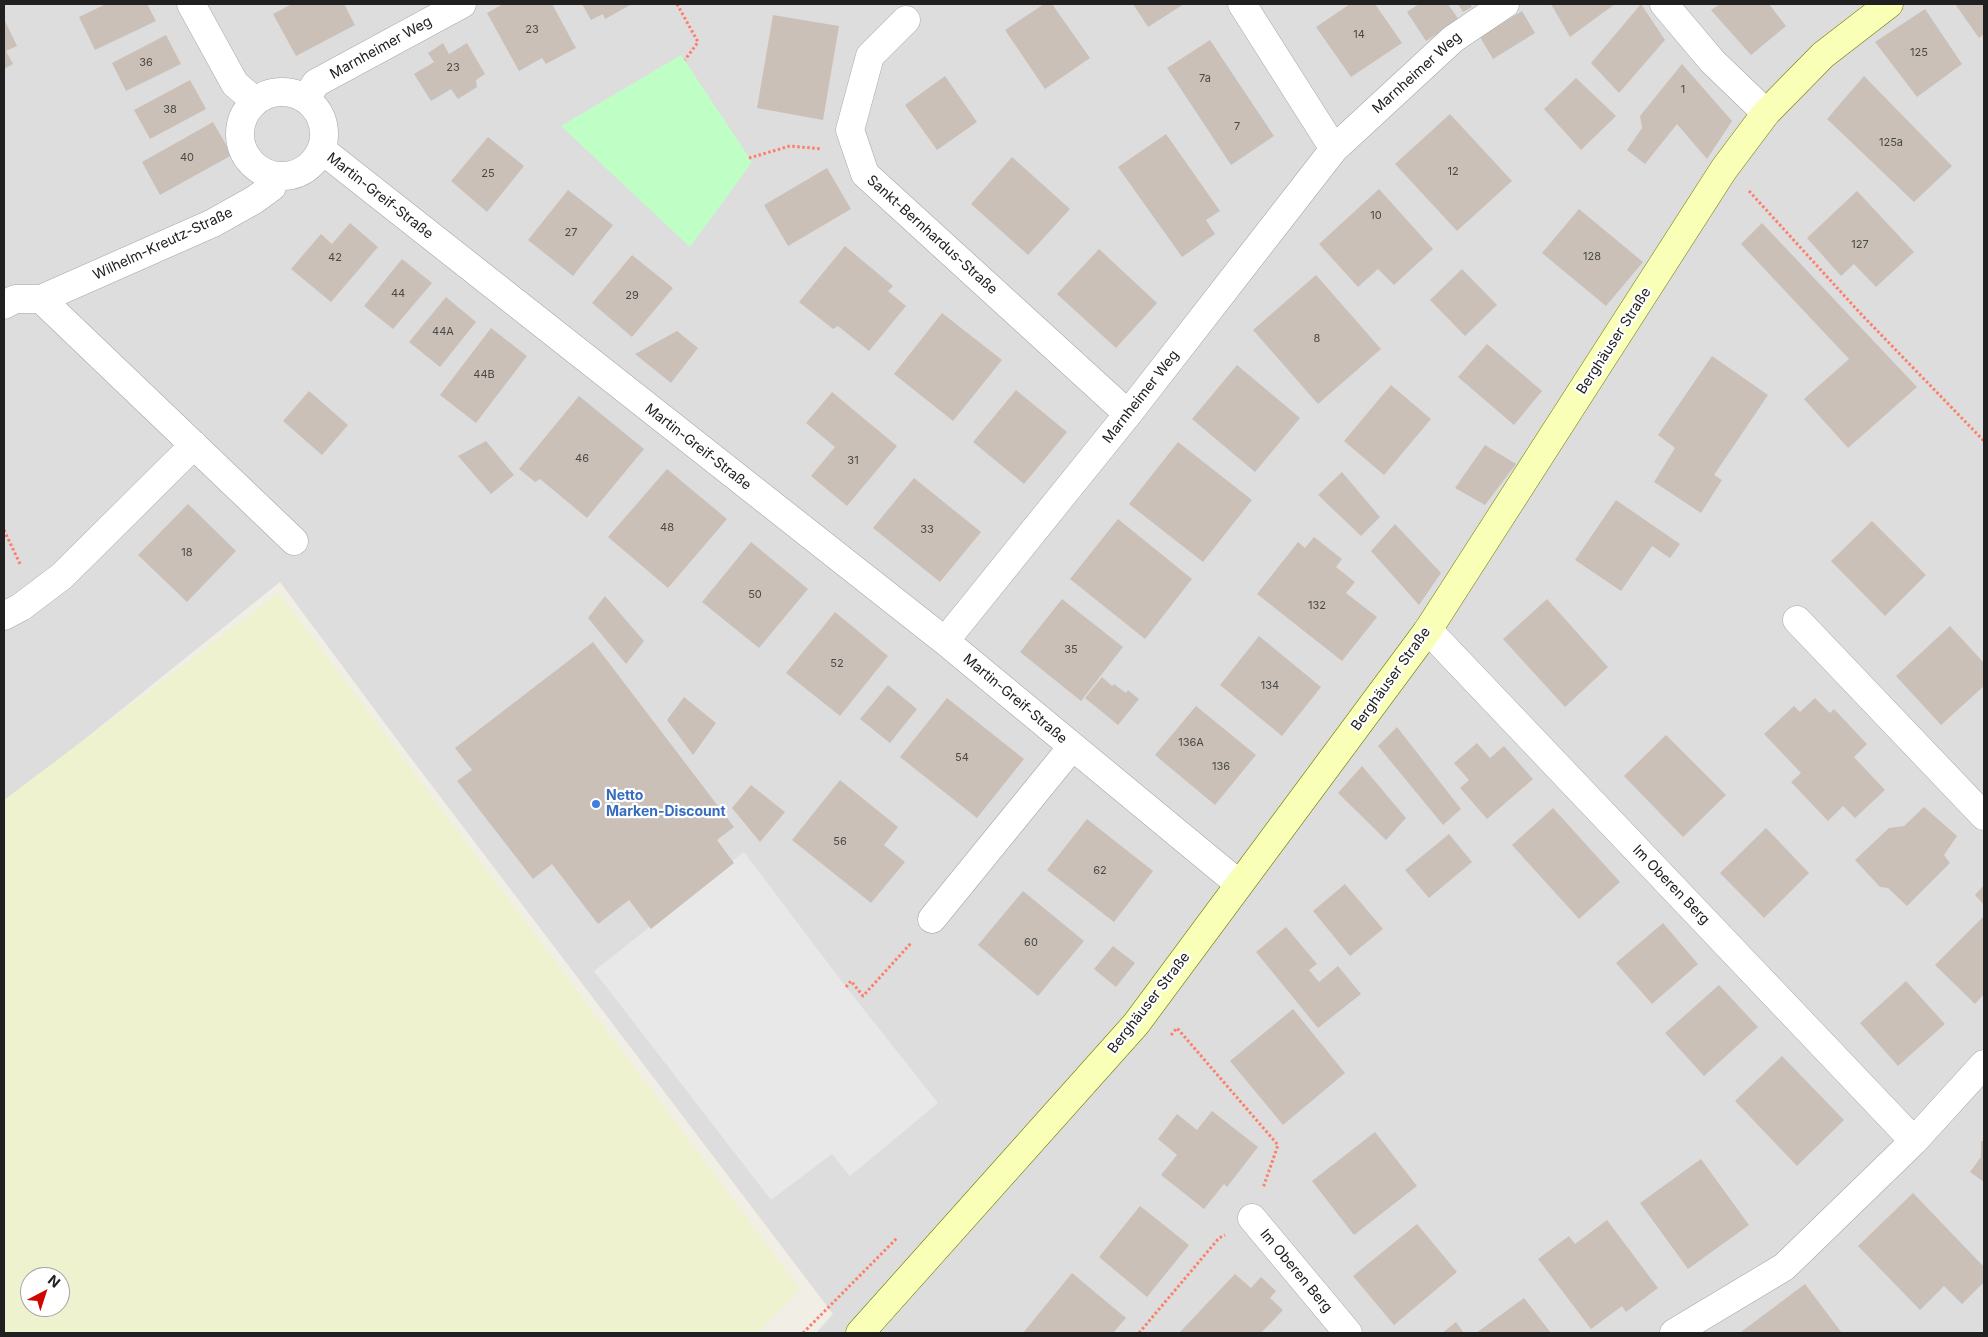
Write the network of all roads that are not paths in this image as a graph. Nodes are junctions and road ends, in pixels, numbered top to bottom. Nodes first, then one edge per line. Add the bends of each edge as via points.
1 (191, 4) edge
2 (462, 4) edge
3 (1242, 4) edge
4 (1505, 4) edge
5 (1664, 4) edge
6 (1889, 4) edge
7 (906, 20) dead end
8 (306, 98) junction
9 (255, 101) junction
10 (1766, 113) junction
11 (1334, 149) junction
12 (322, 150) junction
13 (276, 176) junction
14 (41, 299) junction
15 (4, 305) edge
16 (1128, 414) junction
17 (194, 445) junction
18 (294, 541) dead end
19 (4, 616) edge
20 (1797, 620) dead end
21 (1428, 630) junction
22 (945, 642) junction
23 (1072, 747) junction
24 (1984, 816) edge
25 (1239, 884) junction
26 (932, 919) road end
27 (1984, 1064) edge
28 (1914, 1141) junction
29 (1252, 1218) road end
30 (860, 1333) edge
31 (1348, 1333) edge
32 (1674, 1333) edge

1 - 9 street via 236,84
2 - 8 street, Marnheimer Weg via 316,83
3 - 11 street
4 - 11 street, Marnheimer Weg via 1453,39
5 - 10 street via 1712,61
6 - 10 street, Berghäuser Straße via 1823,55
7 - 16 street, Sankt-Bernhardus-Straße via 870,56 850,130 865,174
8 - 9 street via 294,93 274,93
8 - 12 street, Martin-Greif-Straße via 323,122
9 - 13 street via 242,122 243,150 262,171
10 - 21 street, Berghäuser Straße via 1724,170
11 - 16 street, Marnheimer Weg
12 - 13 street, Martin-Greif-Straße via 303,171 290,176
12 - 22 street, Martin-Greif-Straße
13 - 14 street, Wilhelm-Kreutz-Straße via 272,187 213,223
14 - 15 street, Wilhelm-Kreutz-Straße via 15,299
14 - 17 street
16 - 22 street, Marnheimer Weg
17 - 18 street
17 - 19 street via 62,576
20 - 24 street
21 - 25 street, Berghäuser Straße
21 - 28 street, Im Oberen Berg
22 - 23 street, Martin-Greif-Straße
23 - 25 street, Martin-Greif-Straße
23 - 26 street, Martin-Greif-Straße
25 - 30 street, Berghäuser Straße via 1136,1024
27 - 28 street
28 - 32 street via 1784,1267
29 - 31 street, Im Oberen Berg

